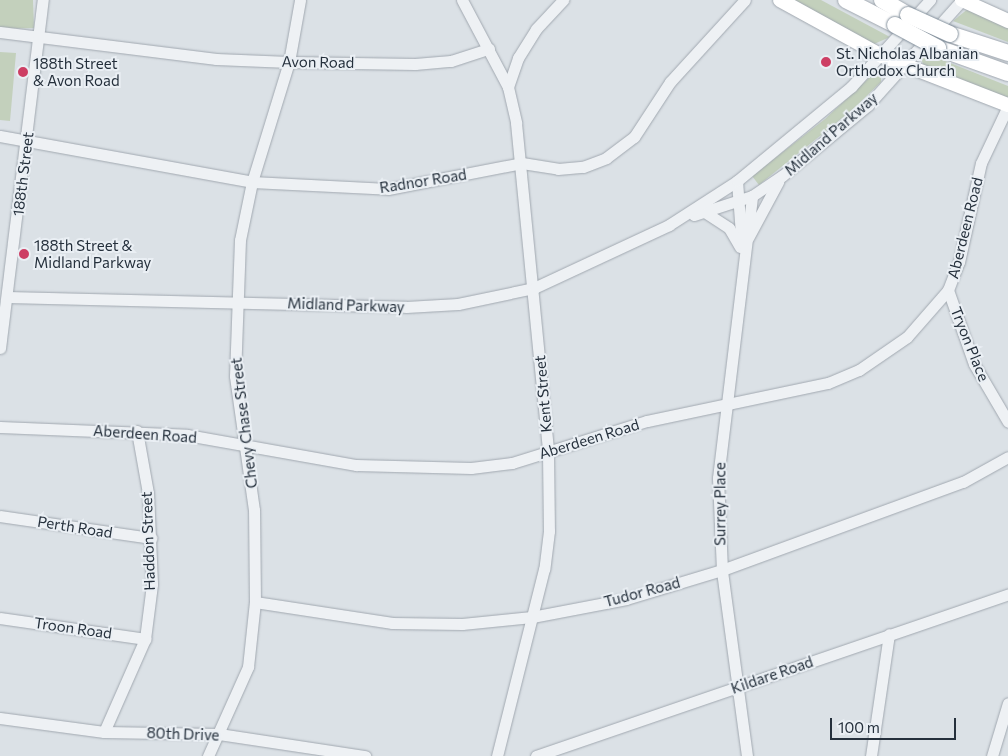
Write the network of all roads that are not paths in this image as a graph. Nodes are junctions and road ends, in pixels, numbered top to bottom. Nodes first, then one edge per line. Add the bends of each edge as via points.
1 (43, 0) edge
2 (300, 0) edge
3 (462, 0) edge
4 (562, 0) edge
5 (745, 0) edge
6 (780, 0) edge
7 (846, 0) edge
8 (882, 0) edge
9 (930, 0) edge
10 (962, 0) edge
11 (1008, 21) edge
12 (0, 32) edge
13 (39, 38) junction
14 (489, 48) junction
15 (1008, 53) edge
16 (882, 56) junction
17 (289, 62) junction
18 (904, 65) junction
19 (1008, 73) edge
20 (508, 87) junction
21 (1008, 105) edge
22 (0, 136) edge
23 (27, 139) junction
24 (522, 163) junction
25 (782, 176) junction
26 (738, 181) junction
27 (252, 182) junction
28 (752, 196) junction
29 (739, 200) junction
30 (704, 211) junction
31 (669, 225) junction
32 (742, 251) junction
33 (534, 288) junction
34 (948, 290) junction
35 (8, 297) junction
36 (234, 301) junction
37 (0, 348) edge
38 (723, 404) junction
39 (1008, 422) edge
40 (0, 427) edge
41 (137, 431) junction
42 (245, 446) junction
43 (548, 452) junction
44 (1008, 457) edge
45 (0, 516) edge
46 (151, 538) junction
47 (722, 570) junction
48 (1008, 594) edge
49 (255, 602) junction
50 (532, 617) junction
51 (0, 618) edge
52 (889, 634) junction
53 (145, 639) junction
54 (738, 687) junction
55 (1008, 703) edge
56 (0, 718) edge
57 (104, 732) junction
58 (219, 734) junction
59 (208, 756) edge
60 (365, 756) edge
61 (497, 756) edge
62 (537, 756) edge
63 (747, 756) edge
64 (871, 756) edge
65 (992, 756) edge

1 - 13 street, 188th Street
2 - 17 street, Chevy Chase Street
3 - 14 street
4 - 20 street via 536,29 518,58
5 - 24 street, Radnor Road via 670,82 622,148 583,167 558,169
6 - 16 main road
7 - 19 highway, bridge via 938,48
8 - 15 highway, bridge via 950,34
9 - 16 street, Midland Parkway
10 - 11 main road
10 - 18 street, Midland Parkway
12 - 13 street, Avon Road
13 - 17 street, Avon Road via 216,60
13 - 23 street, 188th Street
14 - 17 street, Avon Road via 451,61 415,64
14 - 20 street
16 - 18 main road
16 - 26 street, Midland Parkway via 806,126
17 - 27 street, Chevy Chase Street
18 - 21 main road
18 - 25 street, Midland Parkway via 868,105
20 - 24 street, Kent Street
21 - 34 street, Aberdeen Road via 981,163 959,262
22 - 23 street, Radnor Road
23 - 27 street, Radnor Road
23 - 35 street, 188th Street
24 - 27 street, Radnor Road via 388,189
24 - 33 street, Kent Street
25 - 28 street, Midland Parkway
25 - 32 street
26 - 28 street
26 - 29 street, Surrey Place
26 - 31 street, Midland Parkway
27 - 36 street, Chevy Chase Street via 240,240
28 - 29 street, Midland Parkway
28 - 32 street, Surrey Place
29 - 30 street, Midland Parkway
29 - 32 street, Surrey Place
30 - 31 street, Midland Parkway
30 - 32 street via 729,228
31 - 33 street, Midland Parkway
32 - 38 street, Surrey Place
33 - 36 street, Midland Parkway via 458,304 406,307
33 - 43 street, Kent Street
34 - 38 street, Aberdeen Road via 907,337 859,370 797,391
34 - 39 street, Tryon Place via 974,364
35 - 36 street, Midland Parkway
35 - 37 street, 188th Street
36 - 42 street, Chevy Chase Street via 235,376
38 - 43 street, Aberdeen Road
38 - 47 street, Surrey Place via 718,478
40 - 41 street, Aberdeen Road
41 - 42 street, Aberdeen Road
41 - 46 street, Haddon Street
42 - 43 street, Aberdeen Road via 308,458 413,469 504,464
42 - 49 street, Chevy Chase Street via 254,510
43 - 50 street, Kent Street via 549,531
44 - 47 street, Tudor Road via 954,486
45 - 46 street, Perth Road
46 - 53 street, Haddon Street
47 - 50 street, Tudor Road via 626,598
47 - 54 street, Surrey Place
48 - 52 street, Kildare Road
49 - 50 street, Tudor Road via 392,623 462,624
49 - 58 street, Chevy Chase Street via 248,666
50 - 61 street, Kent Street
51 - 53 street, Troon Road
52 - 54 street, Kildare Road
52 - 64 street
53 - 57 street, Haddon Street
54 - 62 street, Kildare Road
54 - 63 street, Surrey Place
55 - 65 street
56 - 57 street, 80th Drive
57 - 58 street, 80th Drive
58 - 59 street, Chevy Chase Street
58 - 60 street, 80th Drive

